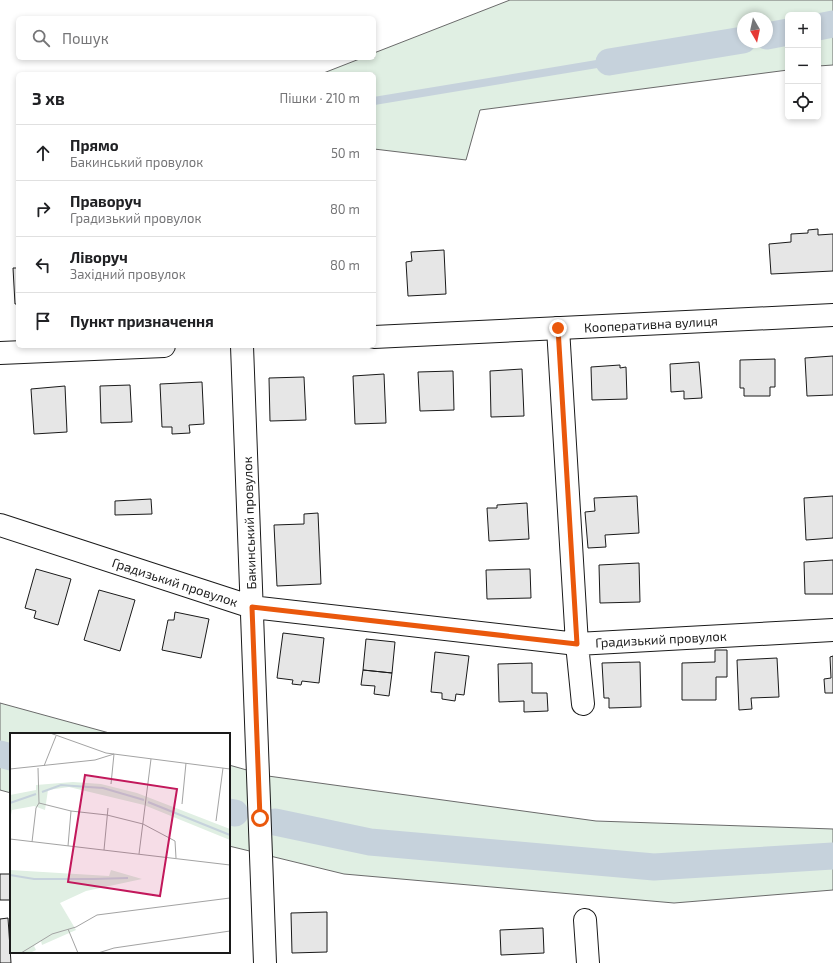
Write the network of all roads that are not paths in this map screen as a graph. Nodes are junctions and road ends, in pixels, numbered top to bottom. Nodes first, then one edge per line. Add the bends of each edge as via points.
1 (833, 315) edge
2 (558, 328) junction
3 (376, 336) edge
4 (117, 348) edge
5 (242, 348) edge
6 (0, 353) edge
7 (0, 525) edge
8 (252, 607) junction
9 (833, 630) edge
10 (577, 644) junction
11 (583, 704) dead end
12 (585, 920) dead end
13 (265, 963) edge
14 (588, 963) edge

1 - 2 street, Кооперативна вулиця
2 - 3 street, Кооперативна вулиця
2 - 10 street
4 - 6 street
5 - 8 street, Бакинський провулок
7 - 8 street, Градизький провулок
8 - 10 street, Градизький провулок
8 - 13 street, Бакинський провулок
9 - 10 street, Градизький провулок
10 - 11 street
12 - 14 street

